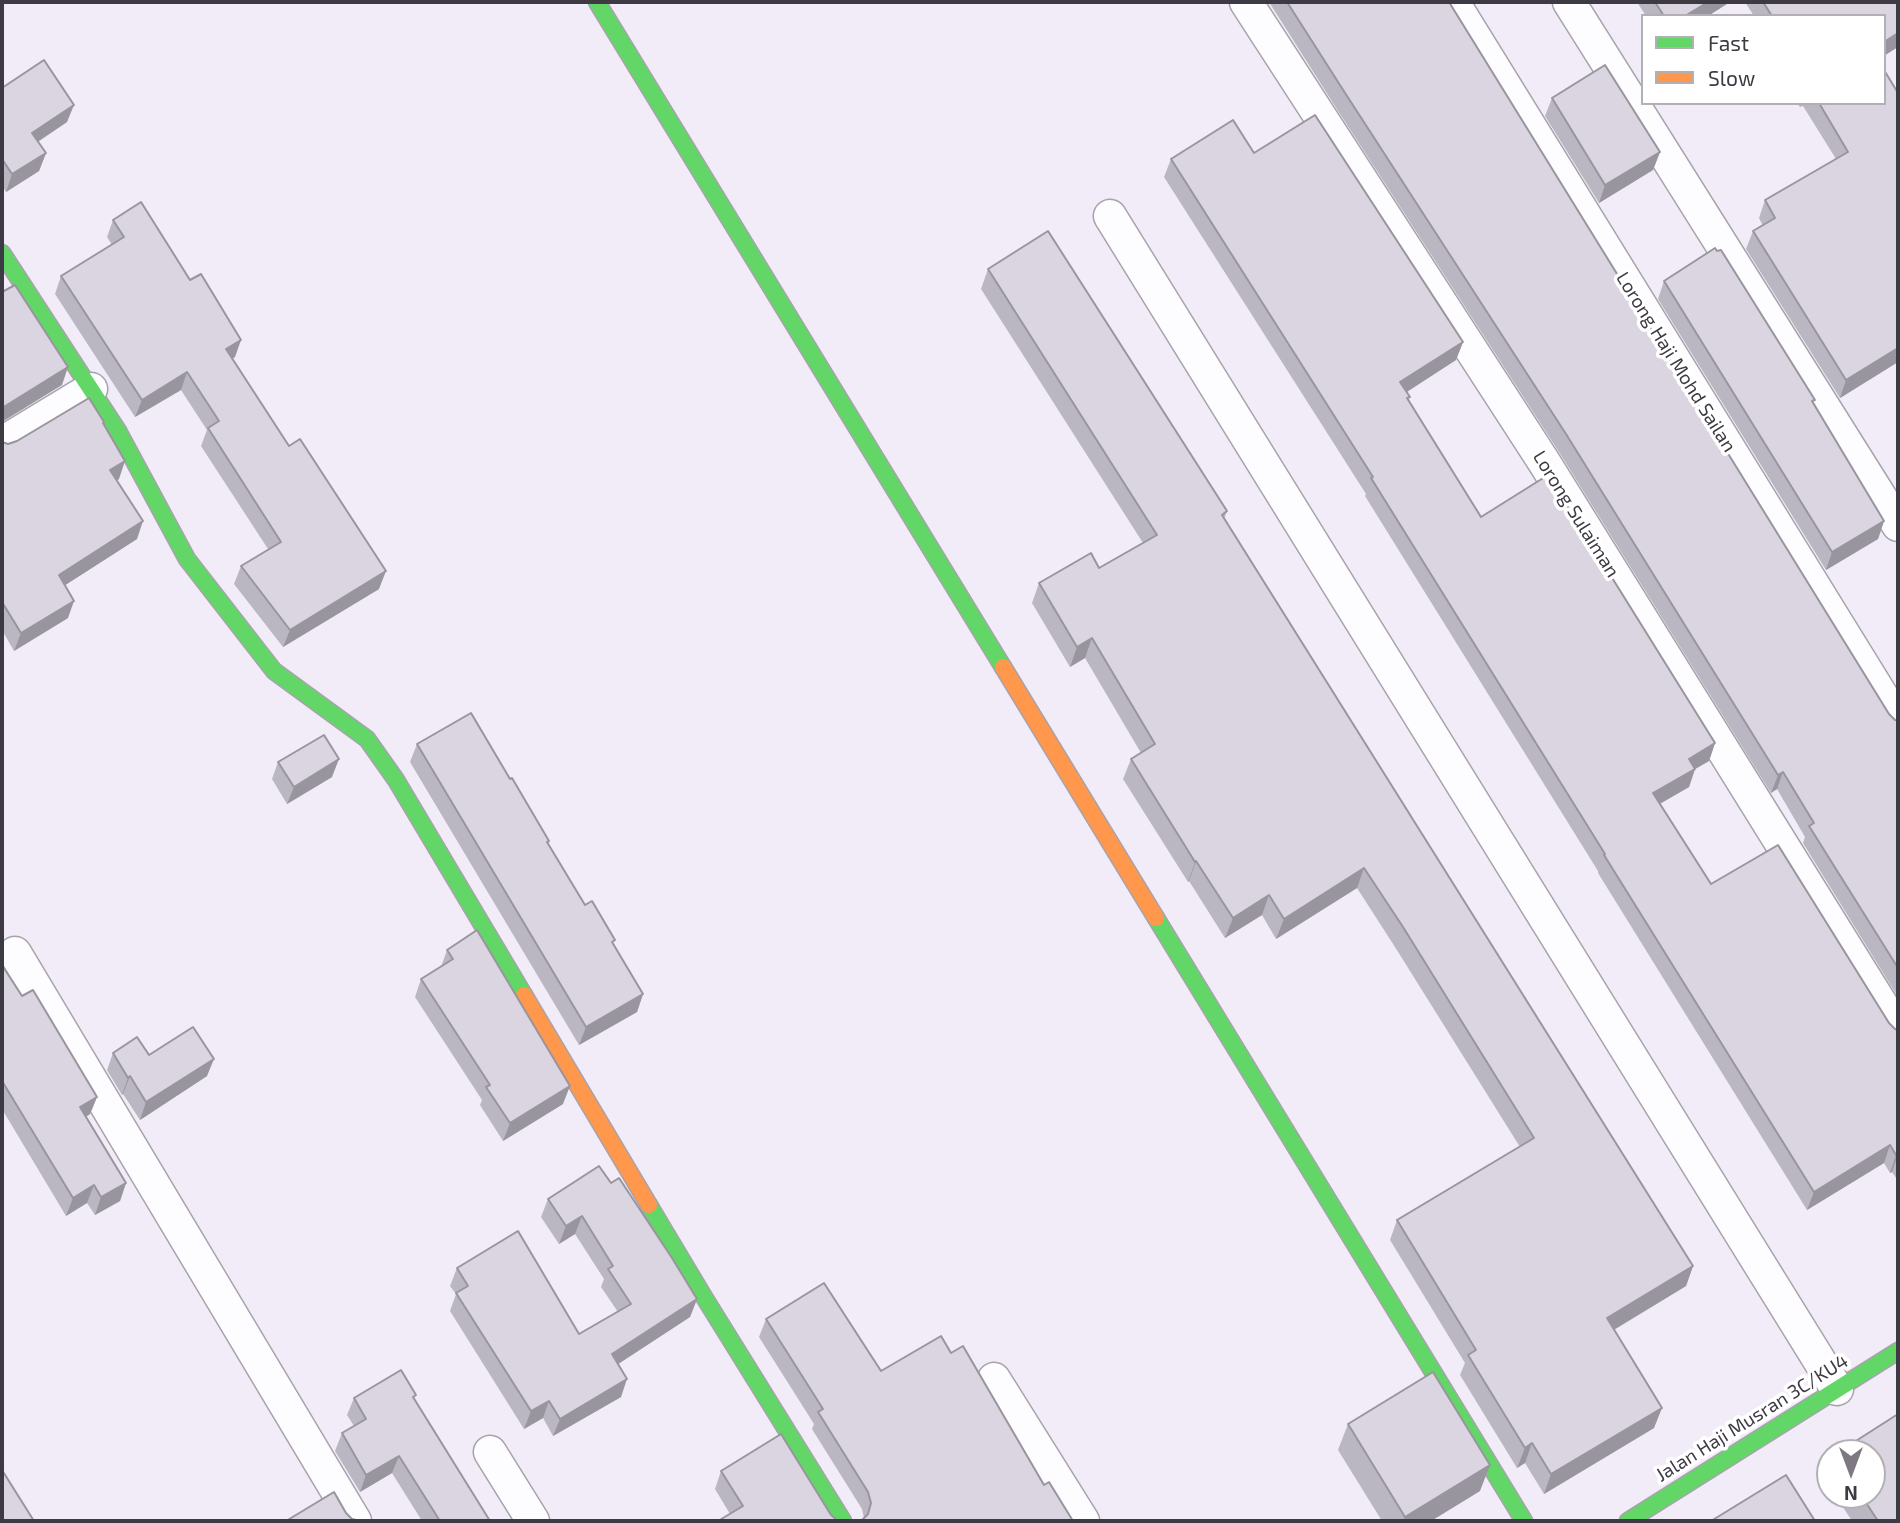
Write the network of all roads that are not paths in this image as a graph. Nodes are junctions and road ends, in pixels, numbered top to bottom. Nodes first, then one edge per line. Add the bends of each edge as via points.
1 (597, 2) edge
2 (1246, 2) edge
3 (1453, 2) edge
4 (1569, 2) edge
5 (1110, 216) dead end
6 (2, 253) edge
7 (91, 389) junction
8 (2, 443) edge
9 (1898, 525) edge
10 (1898, 722) edge
11 (15, 953) dead end
12 (1898, 1031) edge
13 (1898, 1351) edge
14 (994, 1378) dead end
15 (1837, 1389) junction
16 (490, 1452) dead end
17 (355, 1521) edge
18 (533, 1521) edge
19 (843, 1521) edge
20 (1083, 1521) edge
21 (1524, 1521) edge
22 (1628, 1521) edge

1 - 21 street
2 - 12 street, Lorong Sulaiman via 1544,462
3 - 10 street, Lorong Haji Mohd Sailan
4 - 9 street
5 - 15 street
6 - 7 street
7 - 8 street
7 - 19 street via 187,559 266,661 367,739 396,780
11 - 17 street
13 - 15 street, Jalan Haji Musran 3C/KU4
14 - 20 street
15 - 22 street, Jalan Haji Musran 3C/KU4
16 - 18 street

